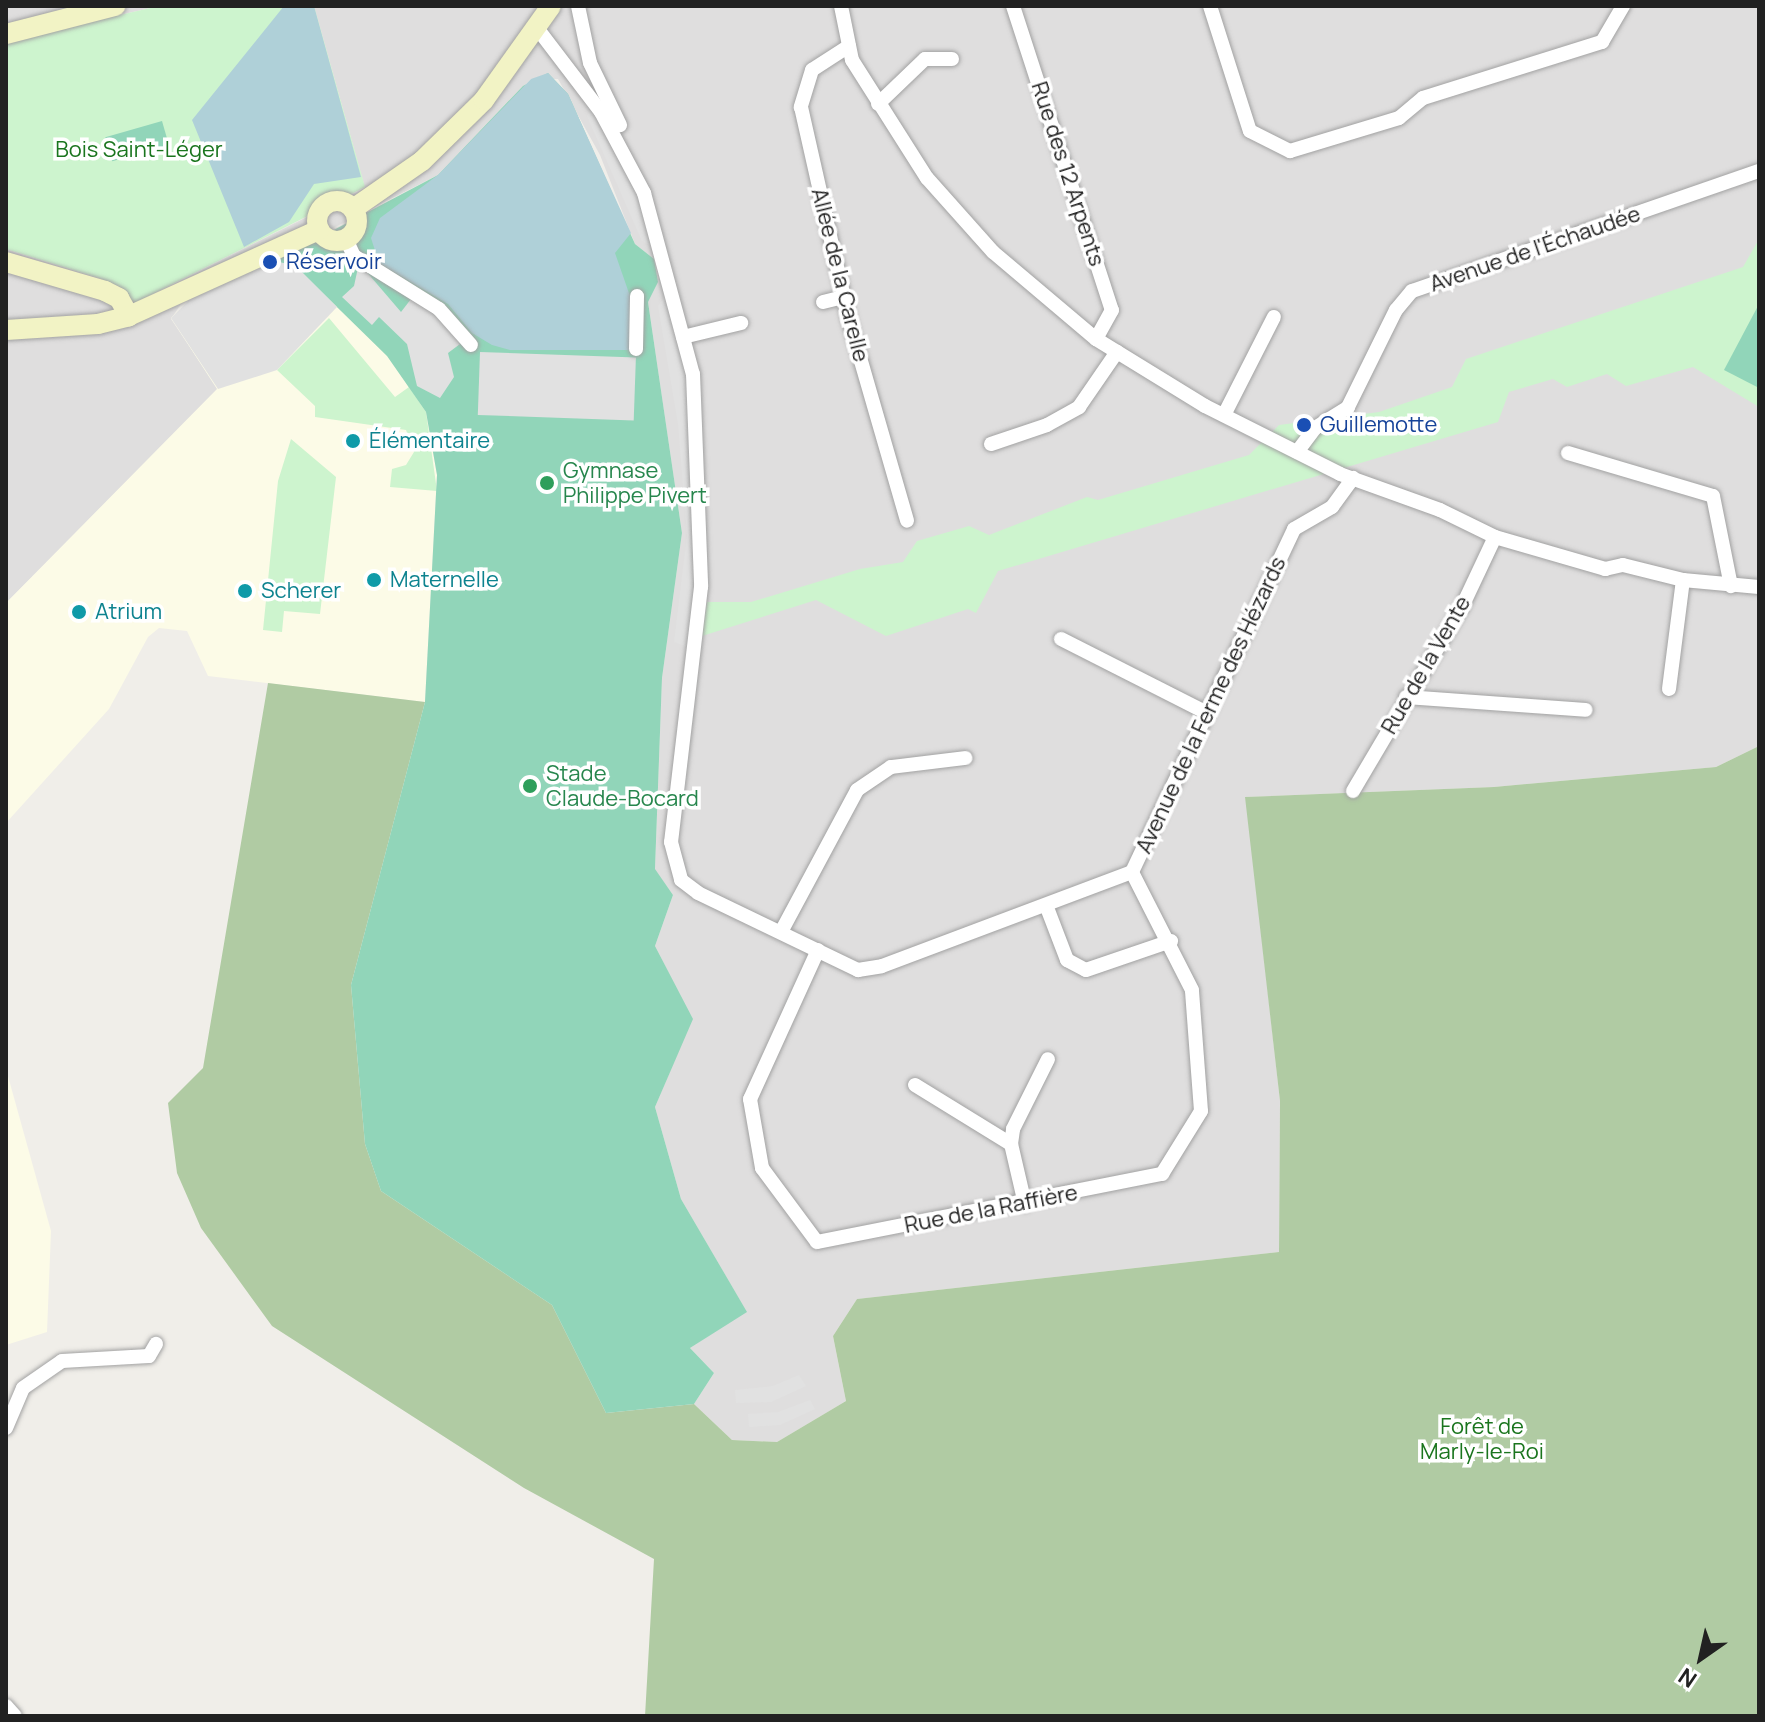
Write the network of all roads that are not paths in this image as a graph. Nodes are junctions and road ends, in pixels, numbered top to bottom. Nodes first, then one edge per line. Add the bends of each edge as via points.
1 (115, 6) edge
2 (551, 6) edge
3 (578, 6) edge
4 (841, 6) edge
5 (1013, 6) edge
6 (1210, 6) edge
7 (1623, 6) edge
8 (537, 28) junction
9 (6, 34) edge
10 (849, 46) junction
11 (952, 59) dead end
12 (878, 104) junction
13 (620, 125) dead end
14 (1759, 171) edge
15 (353, 209) junction
16 (319, 230) junction
17 (350, 248) junction
18 (6, 262) edge
19 (637, 296) dead end
20 (843, 297) junction
21 (823, 302) dead end
22 (129, 316) junction
23 (1274, 317) dead end
24 (741, 323) dead end
25 (6, 330) edge
26 (683, 337) junction
27 (1096, 339) junction
28 (471, 345) dead end
29 (636, 349) dead end
30 (1117, 352) junction
31 (1224, 415) junction
32 (991, 444) dead end
33 (1297, 452) junction
34 (1568, 453) dead end
35 (1353, 478) junction
36 (907, 521) dead end
37 (1495, 537) junction
38 (1683, 580) junction
39 (1731, 586) junction
40 (1759, 587) edge
41 (1061, 639) dead end
42 (1669, 689) dead end
43 (1406, 697) junction
44 (1586, 710) dead end
45 (1207, 713) junction
46 (965, 758) dead end
47 (1353, 791) dead end
48 (1132, 872) junction
49 (1046, 905) junction
50 (781, 932) junction
51 (1171, 941) junction
52 (818, 950) junction
53 (1048, 1059) dead end
54 (915, 1085) dead end
55 (1011, 1144) junction
56 (1025, 1204) junction
57 (156, 1344) dead end
58 (6, 1428) edge
59 (6, 1706) edge
60 (15, 1716) edge

1 - 9 street
2 - 8 street
3 - 13 street via 590,63
4 - 10 street
5 - 27 street, Rue des 12 Arpents via 1112,310
6 - 7 street via 1250,131 1290,151 1399,118 1423,98 1602,42
8 - 15 street via 484,100 422,161
8 - 26 street, Avenue de la Ferme des Hézards via 601,112 644,193
10 - 12 street
10 - 20 street, Allée de la Carelle via 812,70 801,107
11 - 12 street via 925,59
12 - 27 street via 927,178 971,230 1031,288
14 - 33 street, Avenue de l'Échaudée via 1412,291 1396,310 1348,407 1315,428
15 - 16 street via 342,202 329,203 319,211
15 - 17 street via 357,226
16 - 17 street
16 - 22 street
17 - 28 street via 439,309
18 - 22 street via 105,291 119,298
19 - 29 street
20 - 21 street
20 - 36 street, Allée de la Carelle
22 - 25 street via 98,324
23 - 31 street
24 - 26 street
26 - 50 street, Avenue de la Ferme des Hézards via 693,374 701,587 686,687 673,862 681,880 698,893
27 - 30 street
30 - 31 street
30 - 32 street via 1079,407 1047,425
31 - 33 street
33 - 35 street
34 - 39 street via 1713,496
35 - 37 street
35 - 45 street, Avenue de la Ferme des Hézards via 1332,507 1294,529
37 - 38 street via 1605,569 1623,565
37 - 43 street, Rue de la Vente via 1462,607
38 - 39 street
38 - 42 street
39 - 40 street
41 - 45 street
43 - 44 street
43 - 47 street, Rue de la Vente
45 - 48 street, Avenue de la Ferme des Hézards
46 - 50 street via 891,767 857,790
48 - 49 street, Avenue de la Ferme des Hézards
48 - 51 street, Rue de la Raffière
49 - 51 street via 1067,960 1086,970
49 - 52 street, Avenue de la Ferme des Hézards via 882,966 858,970
50 - 52 street, Avenue de la Ferme des Hézards
51 - 56 street, Rue de la Raffière via 1192,990 1201,1111 1162,1174
52 - 56 street, Rue de la Raffière via 750,1099 762,1168 817,1242
53 - 55 street via 1013,1129
54 - 55 street
55 - 56 street
57 - 58 street via 149,1356 62,1361 23,1388
59 - 60 street

